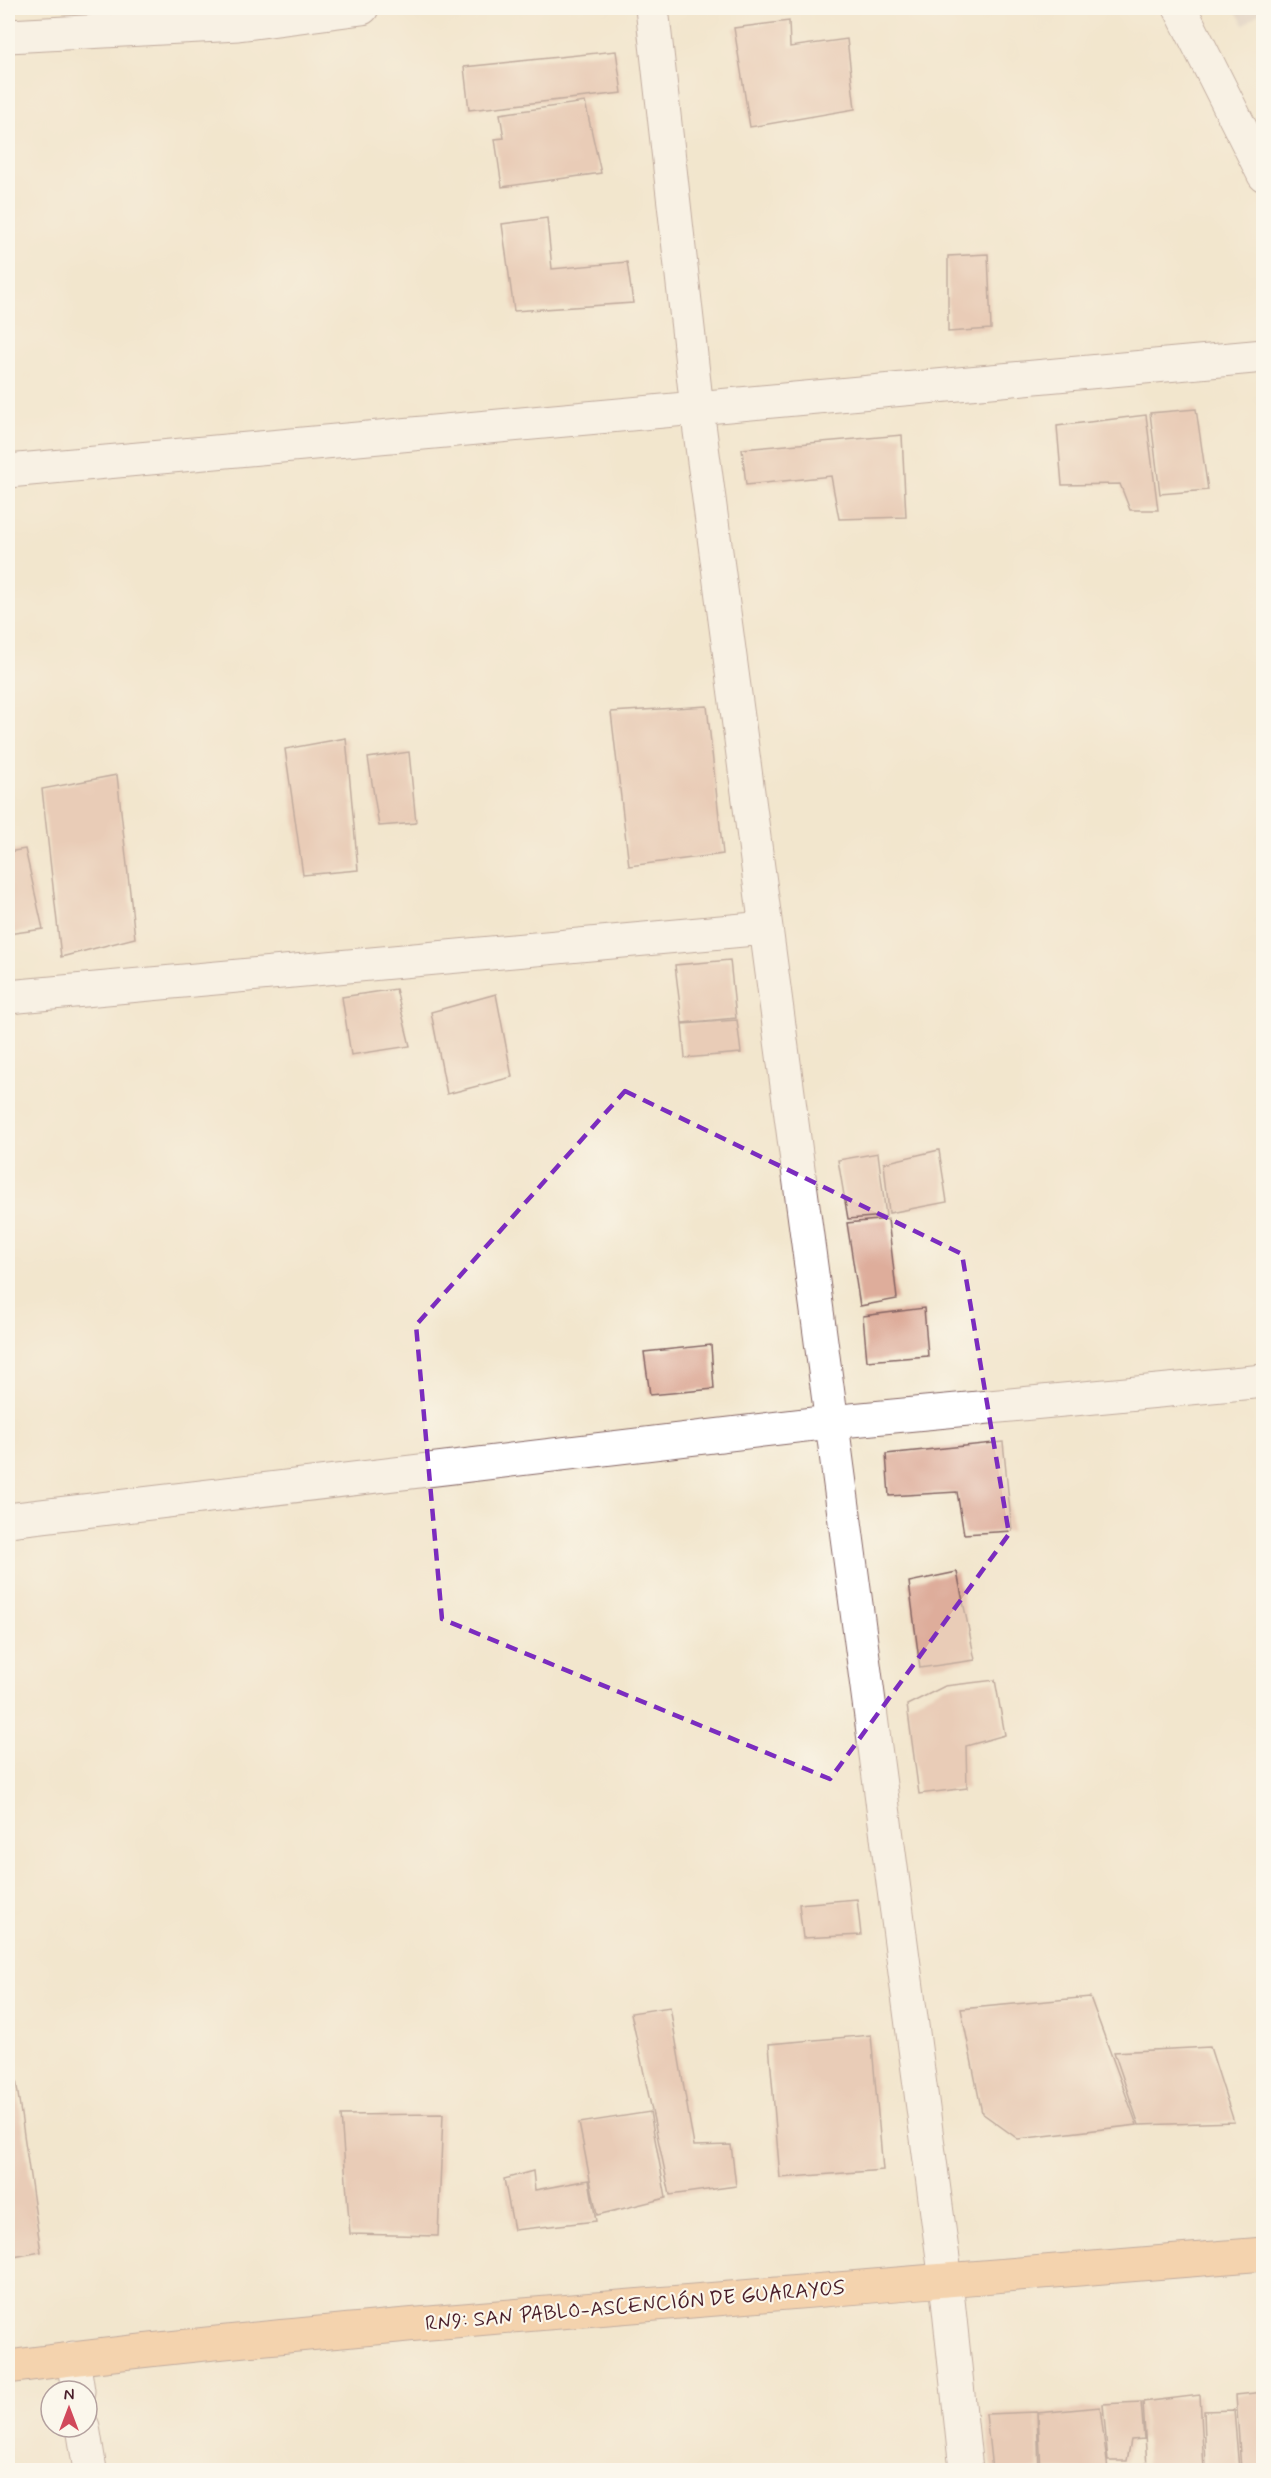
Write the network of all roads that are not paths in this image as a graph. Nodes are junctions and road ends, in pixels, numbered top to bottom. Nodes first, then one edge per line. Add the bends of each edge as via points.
1 (362, 8) edge
2 (652, 8) edge
3 (1180, 8) edge
4 (8, 36) edge
5 (1263, 175) edge
6 (1263, 356) edge
7 (697, 409) junction
8 (8, 471) edge
9 (765, 928) junction
10 (8, 998) edge
11 (1263, 1381) edge
12 (830, 1422) junction
13 (8, 1520) edge
14 (1263, 2254) edge
15 (946, 2281) junction
16 (73, 2358) junction
17 (8, 2367) edge
18 (76, 2379) edge
19 (85, 2439) edge
20 (90, 2470) edge
21 (966, 2470) edge

1 - 4 street via 238,24
2 - 7 street
3 - 5 street
6 - 7 street
7 - 8 street
7 - 9 street
9 - 10 street
9 - 12 street
11 - 12 street
12 - 13 street
12 - 15 street
14 - 15 highway, RN9: SAN PABLO-ASCENCIÓN DE GUARAYOS
15 - 16 highway, RN9: SAN PABLO-ASCENCIÓN DE GUARAYOS via 324,2332
15 - 21 street
16 - 17 highway, RN9: SAN PABLO-ASCENCIÓN DE GUARAYOS
16 - 18 street
19 - 20 street

